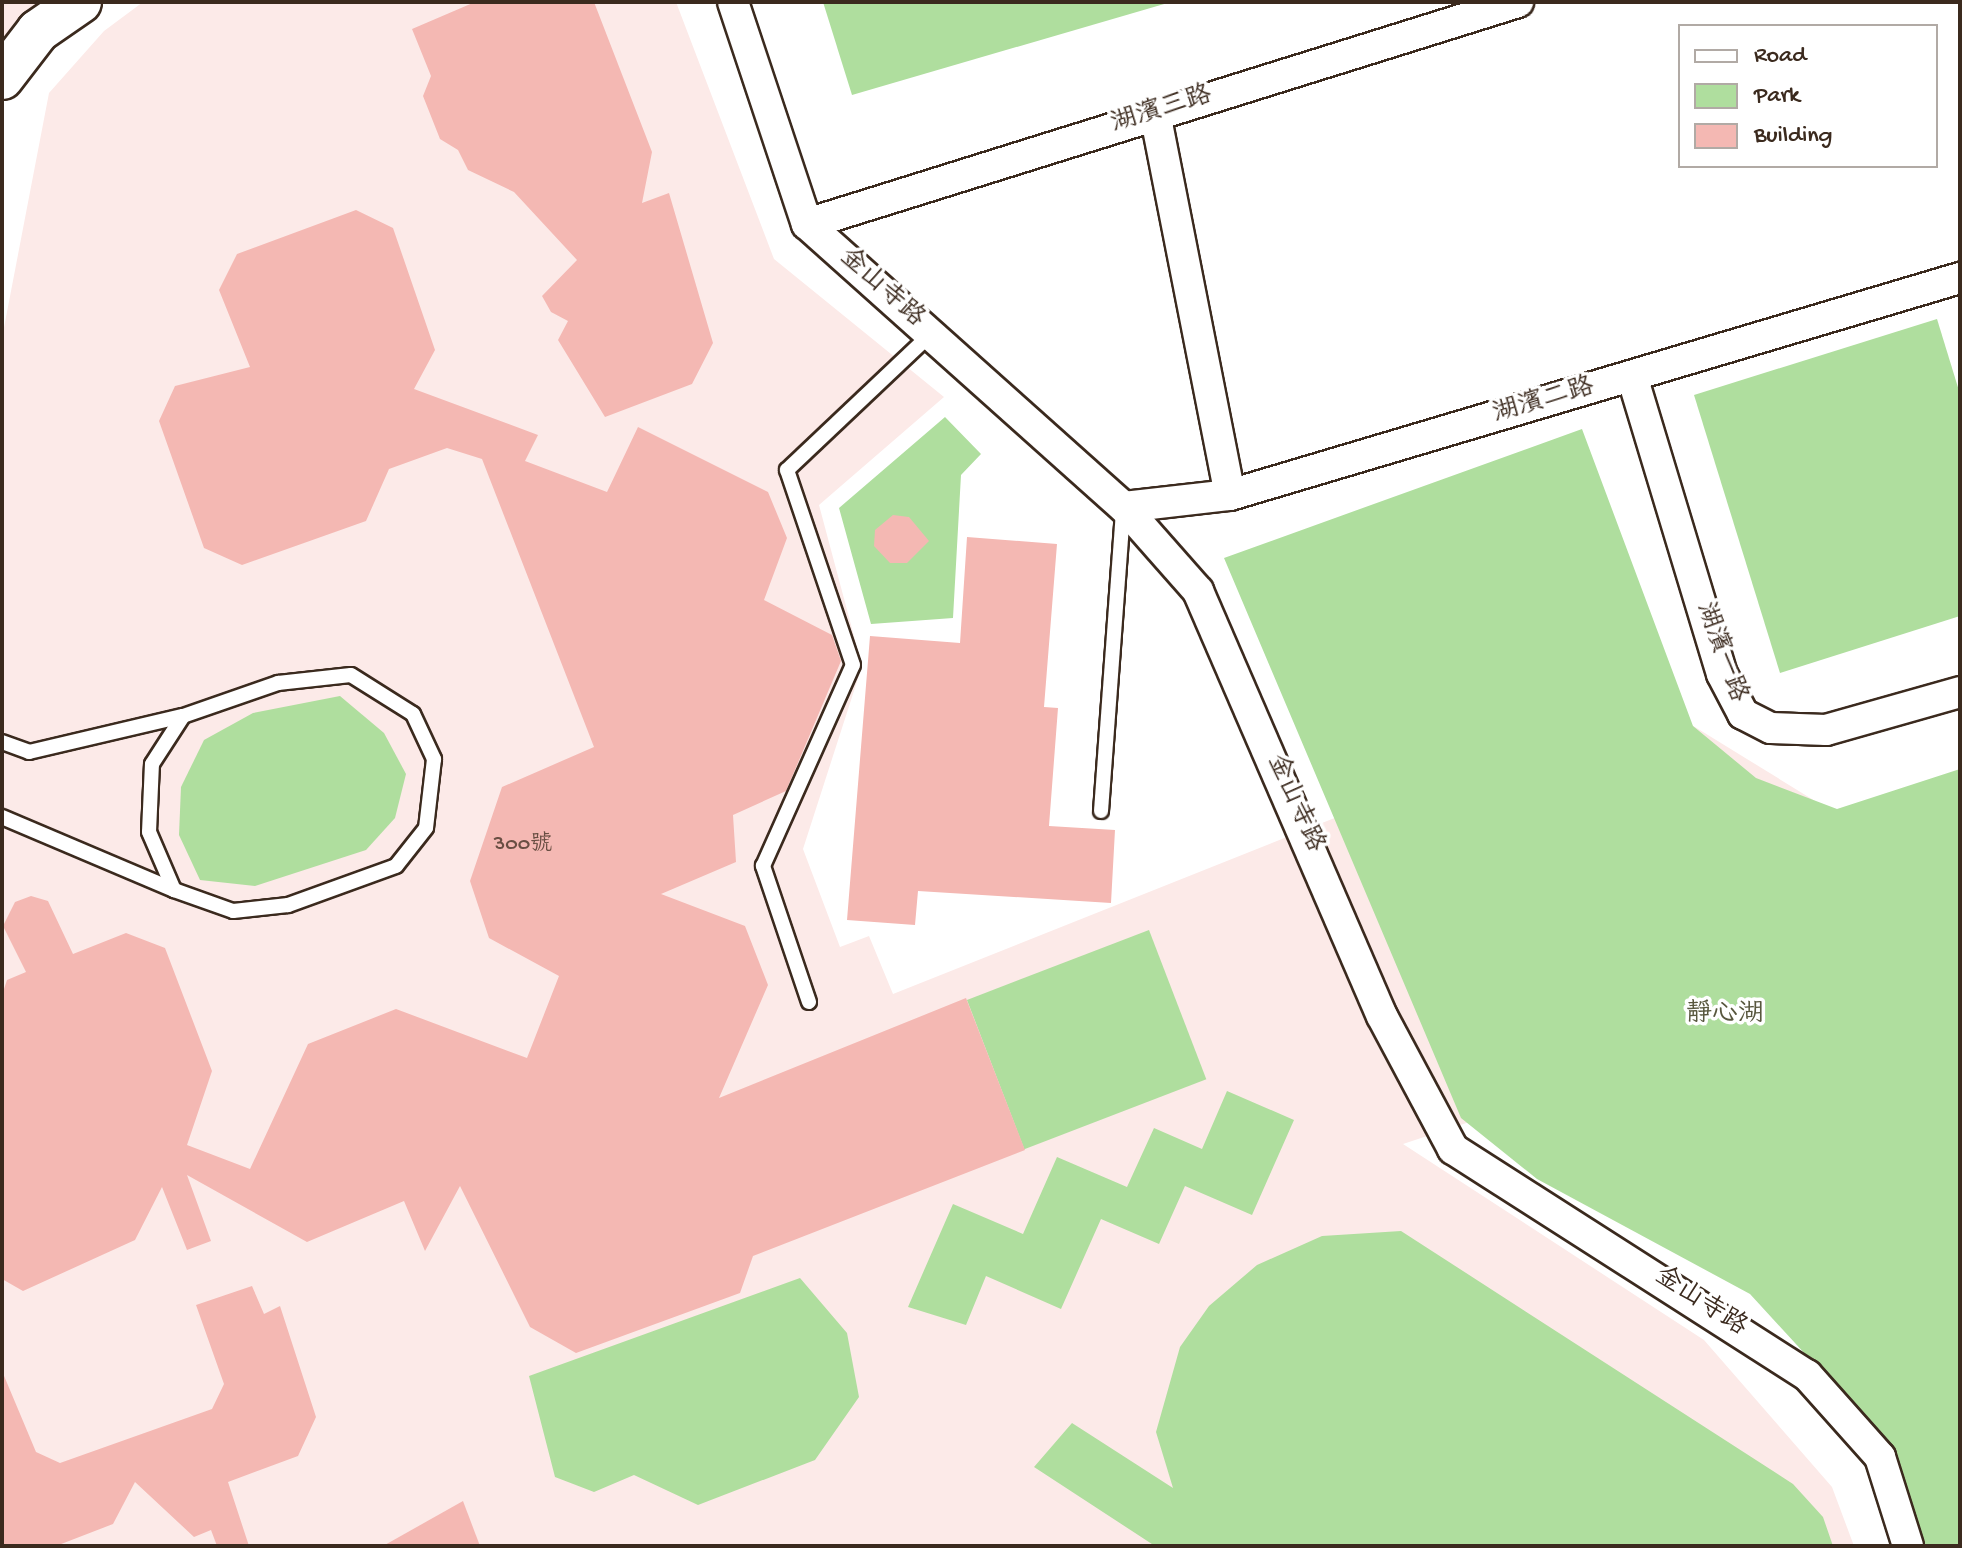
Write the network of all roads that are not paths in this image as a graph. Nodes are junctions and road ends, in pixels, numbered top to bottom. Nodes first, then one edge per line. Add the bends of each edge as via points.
1 (80, 2) edge
2 (733, 2) edge
3 (1518, 2) edge
4 (2, 78) edge
5 (1155, 113) junction
6 (807, 224) junction
7 (1960, 278) edge
8 (931, 334) junction
9 (1632, 376) junction
10 (1230, 495) junction
11 (1124, 507) junction
12 (1960, 692) edge
13 (183, 716) junction
14 (2, 742) edge
15 (1101, 811) dead end
16 (2, 817) edge
17 (174, 890) junction
18 (809, 1002) dead end
19 (1908, 1546) edge

1 - 4 street via 38,31
2 - 6 street, 金山寺路
3 - 5 street, 湖濱三路
5 - 6 street, 湖濱三路
5 - 10 street
6 - 8 street, 金山寺路
7 - 9 street, 湖濱二路
8 - 11 street, 金山寺路
8 - 18 lane via 787,470 853,665 763,866
9 - 10 street, 湖濱二路
9 - 12 street, 湖濱一路 via 1722,674 1743,714 1771,728 1826,730
10 - 11 street, 湖濱二路
11 - 15 lane
11 - 19 street, 金山寺路 via 1198,591 1382,1016 1453,1149 1807,1375 1880,1457
13 - 14 lane via 29,752
13 - 17 lane via 152,764 149,832
13 - 17 lane via 278,683 351,675 413,714 434,759 435,789 426,828 396,866 288,905 233,911
16 - 17 lane

